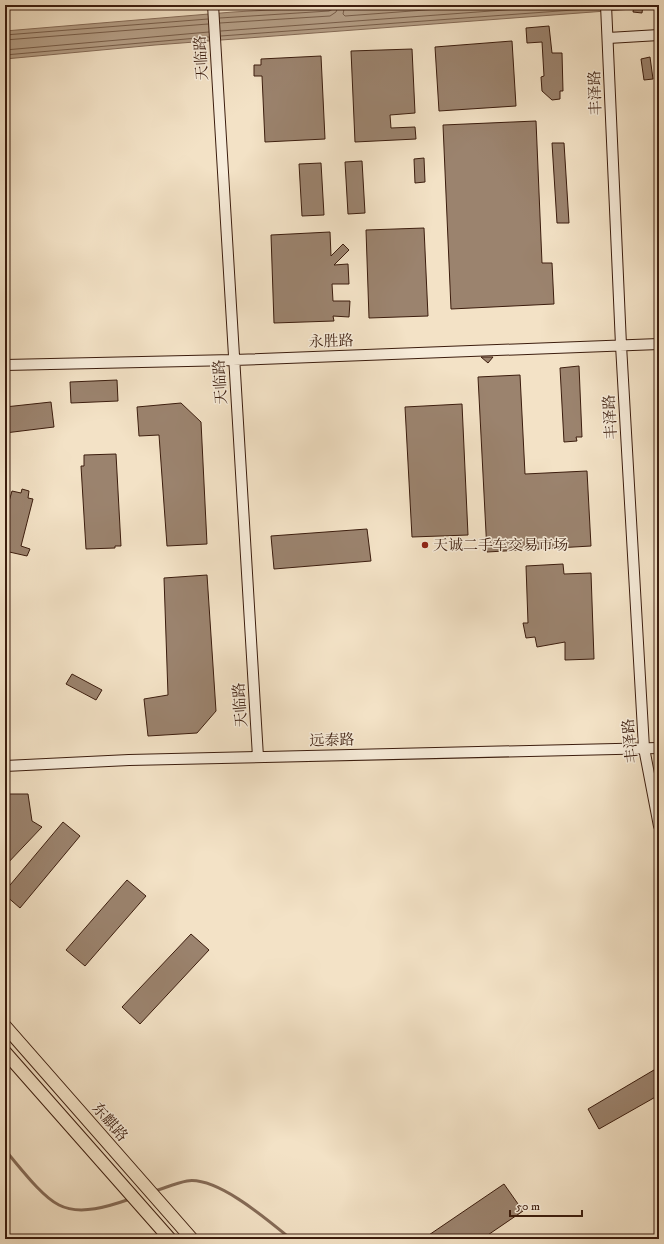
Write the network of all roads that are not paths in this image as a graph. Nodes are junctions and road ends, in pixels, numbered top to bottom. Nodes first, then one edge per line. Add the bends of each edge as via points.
1 (606, 5) edge
2 (213, 6) edge
3 (659, 35) edge
4 (608, 38) junction
5 (659, 344) edge
6 (621, 345) junction
7 (233, 360) junction
8 (5, 365) edge
9 (644, 748) junction
10 (659, 748) edge
11 (258, 757) junction
12 (5, 766) edge
13 (659, 826) edge
14 (5, 1026) edge
15 (5, 1052) edge
16 (170, 1239) edge
17 (192, 1239) edge

1 - 4 street, 丰泽路
2 - 7 street, 天临路
3 - 4 street
4 - 6 street, 丰泽路
5 - 6 street, 永胜路
6 - 7 street, 永胜路
6 - 9 street, 丰泽路
7 - 8 street, 永胜路
7 - 11 street, 天临路
9 - 10 street, 远泰路
9 - 11 street, 远泰路
9 - 13 street, 丰泽路
11 - 12 street, 远泰路
14 - 17 main road, 东麒路
15 - 16 main road

